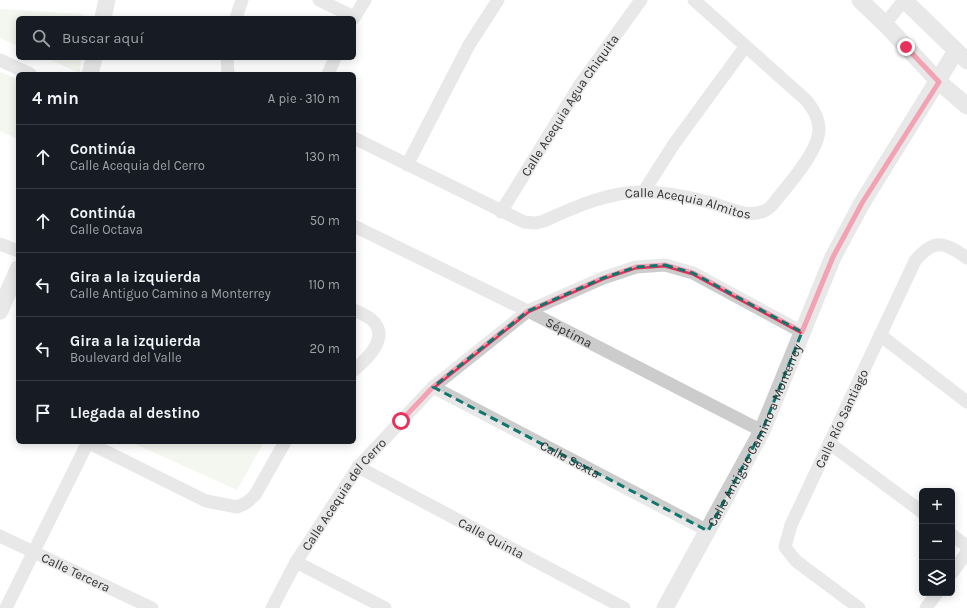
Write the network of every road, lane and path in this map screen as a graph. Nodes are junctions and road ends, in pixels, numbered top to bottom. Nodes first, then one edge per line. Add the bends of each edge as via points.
1 (107, 0) edge
2 (242, 0) edge
3 (319, 0) edge
4 (365, 0) edge
5 (498, 0) edge
6 (641, 0) edge
7 (694, 0) edge
8 (860, 0) edge
9 (904, 0) edge
10 (103, 16) edge
11 (237, 16) edge
12 (350, 16) edge
13 (355, 16) edge
14 (885, 24) junction
15 (745, 47) junction
16 (962, 56) edge
17 (0, 60) edge
18 (94, 60) edge
19 (227, 60) edge
20 (334, 60) edge
21 (26, 72) edge
22 (90, 72) edge
23 (228, 72) edge
24 (329, 72) edge
25 (939, 82) junction
26 (967, 106) edge
27 (356, 139) edge
28 (407, 164) junction
29 (644, 192) junction
30 (501, 212) junction
31 (356, 227) edge
32 (0, 244) edge
33 (16, 250) edge
34 (967, 258) edge
35 (16, 274) edge
36 (0, 311) edge
37 (356, 311) edge
38 (528, 311) junction
39 (802, 332) junction
40 (880, 335) junction
41 (356, 368) edge
42 (433, 387) junction
43 (967, 402) edge
44 (762, 432) junction
45 (829, 443) junction
46 (87, 444) edge
47 (92, 444) edge
48 (284, 444) edge
49 (358, 467) junction
50 (919, 510) edge
51 (708, 531) junction
52 (0, 536) edge
53 (955, 537) edge
54 (967, 546) edge
55 (34, 550) junction
56 (967, 552) edge
57 (296, 562) junction
58 (955, 569) edge
59 (935, 596) edge
60 (6, 608) edge
61 (152, 608) edge
62 (272, 608) edge
63 (385, 608) edge
64 (624, 608) edge
65 (665, 608) edge
66 (859, 608) edge
67 (926, 608) edge

1 - 10 street
2 - 11 street
3 - 12 street
4 - 13 street
5 - 28 street via 469,45
6 - 30 street, Calle Acequia Agua Chiquita via 581,83
7 - 15 street, Calle Acequia Almitos
8 - 14 street
9 - 14 street
9 - 16 street
14 - 25 street
15 - 29 street via 674,144
15 - 29 street, Calle Acequia Almitos via 806,100 816,114 818,139 799,171 771,206 763,211 751,213 689,198
16 - 25 street, Calle Antiguo Camino a Monterrey
17 - 21 street
18 - 22 street
19 - 23 street
20 - 24 street
25 - 26 street
25 - 39 street, Calle Antiguo Camino a Monterrey via 862,203 833,257
27 - 28 street, Calle Acequia Almitos
28 - 30 street, Calle Acequia Almitos
29 - 30 street, Calle Acequia Almitos via 593,201 536,223 524,222
31 - 38 street, Séptima
32 - 33 street
34 - 40 street, Calle Río Santiago via 954,248 941,244 930,246 915,261
35 - 36 street
37 - 41 street via 374,321 378,334 373,350
38 - 39 street, Calle Acequia del Cerro via 603,278 636,267 652,265 680,268
38 - 42 street, Calle Acequia del Cerro
38 - 44 street, Séptima
39 - 44 street, Calle Antiguo Camino a Monterrey
40 - 43 street
40 - 45 street, Calle Río Santiago
42 - 49 street, Calle Acequia del Cerro
42 - 51 street, Calle Sexta
44 - 51 street, Calle Antiguo Camino a Monterrey
45 - 50 street
45 - 66 street, Calle Río Santiago via 791,525 785,547 796,561
46 - 55 street
47 - 48 street via 206,501 237,507 255,495
49 - 57 street, Calle Acequia del Cerro
49 - 64 street, Calle Quinta
51 - 65 street, Calle Antiguo Camino a Monterrey
52 - 55 street, Calle Tercera
53 - 54 street
55 - 60 street
55 - 61 street, Calle Tercera
56 - 58 street
57 - 62 street, Calle Acequia del Cerro
57 - 63 street
59 - 67 street

